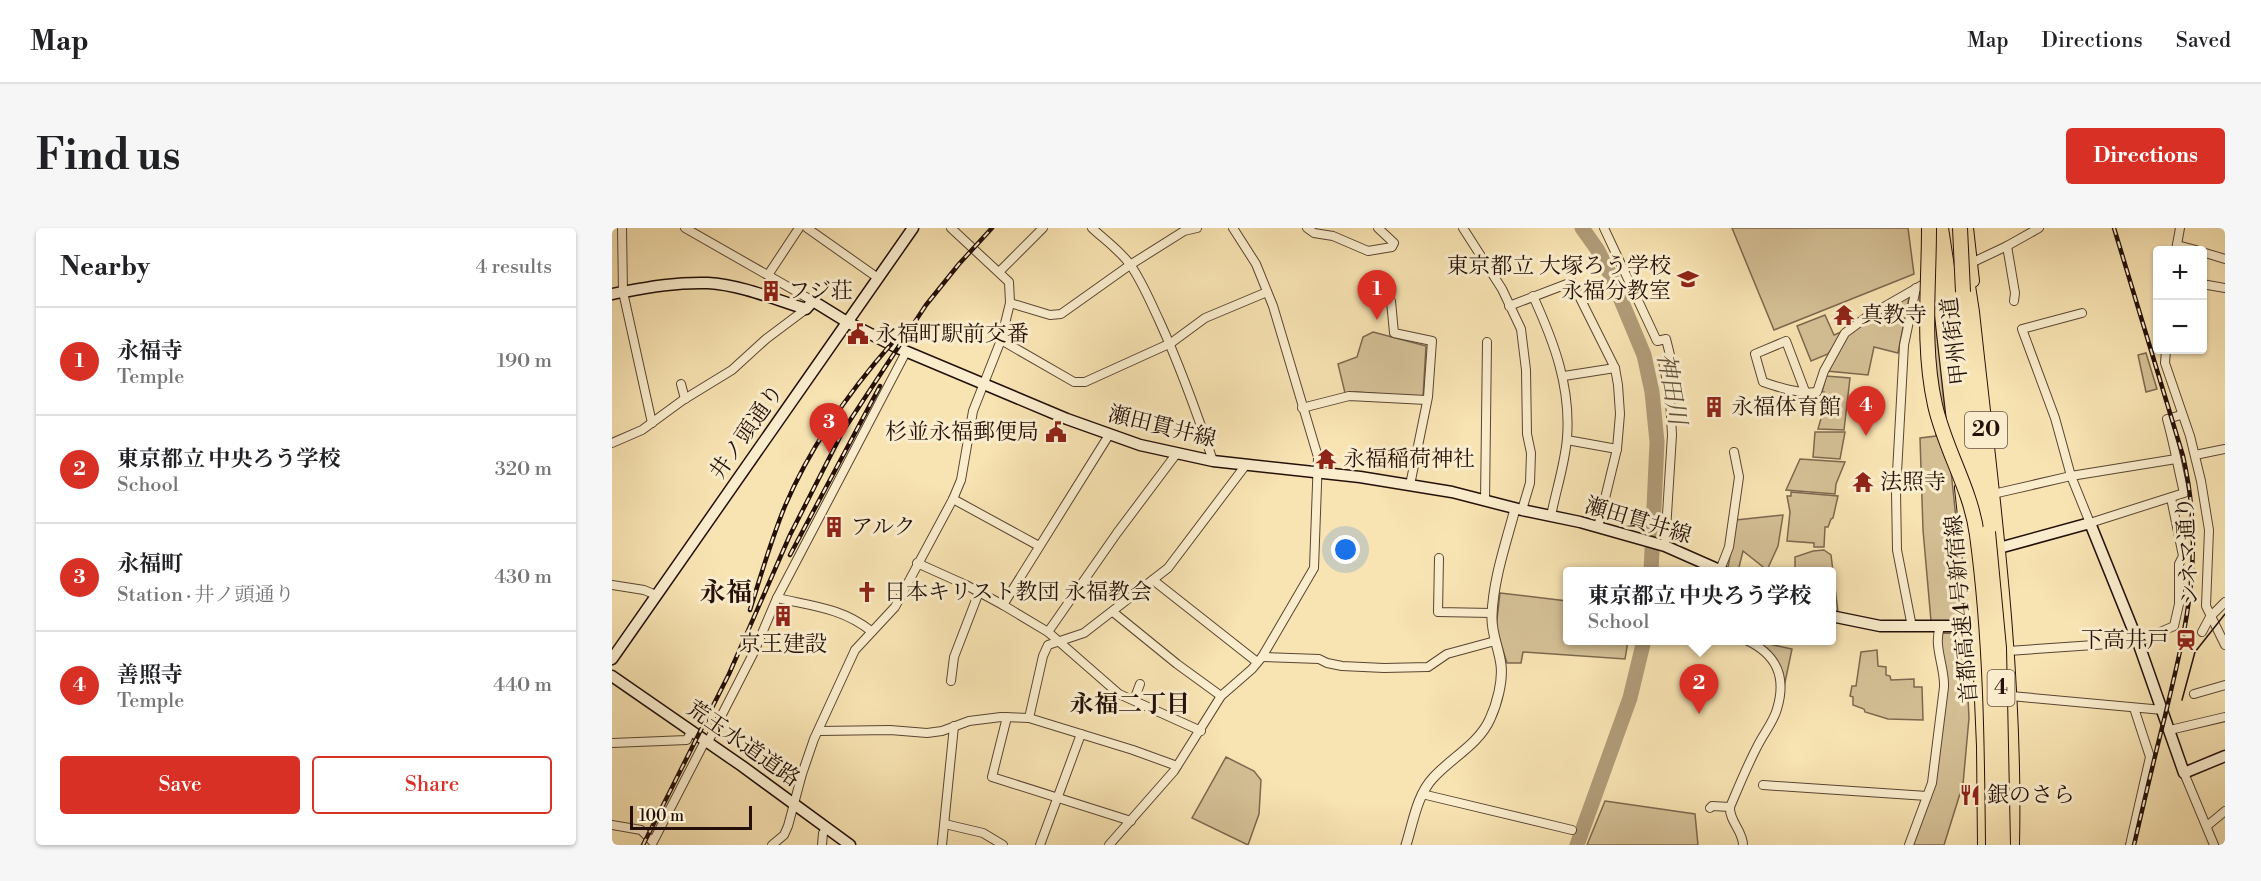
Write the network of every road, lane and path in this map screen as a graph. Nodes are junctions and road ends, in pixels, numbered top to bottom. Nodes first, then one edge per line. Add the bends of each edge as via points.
1 (622, 228) edge
2 (685, 228) edge
3 (799, 228) edge
4 (807, 228) edge
5 (913, 228) edge
6 (1043, 228) edge
7 (1092, 228) edge
8 (1197, 228) edge
9 (1233, 228) edge
10 (1378, 228) edge
11 (1463, 228) edge
12 (1604, 228) edge
13 (1929, 228) edge
14 (1941, 228) edge
15 (1954, 228) edge
16 (1960, 228) edge
17 (1967, 228) edge
18 (2039, 228) edge
19 (2180, 228) edge
20 (1182, 229) edge
21 (1309, 229) edge
22 (956, 230) edge
23 (2007, 246) junction
24 (2177, 246) edge
25 (2207, 254) edge
26 (2225, 259) edge
27 (1969, 264) junction
28 (1130, 265) junction
29 (999, 272) junction
30 (768, 275) junction
31 (878, 278) junction
32 (1938, 278) junction
33 (2207, 285) edge
34 (1916, 288) junction
35 (2225, 288) edge
36 (1267, 292) junction
37 (1963, 292) junction
38 (617, 293) edge
39 (1533, 296) junction
40 (1391, 301) dead end
41 (2014, 302) dead end
42 (1010, 303) junction
43 (809, 305) junction
44 (1509, 306) junction
45 (2082, 313) dead end
46 (847, 322) junction
47 (1001, 340) junction
48 (1487, 342) dead end
49 (1171, 343) junction
50 (906, 352) junction
51 (2165, 354) edge
52 (1615, 368) junction
53 (1564, 376) junction
54 (681, 384) dead end
55 (982, 384) junction
56 (1806, 394) junction
57 (685, 399) junction
58 (1426, 400) junction
59 (1302, 408) junction
60 (2181, 415) junction
61 (652, 423) junction
62 (1109, 435) junction
63 (1567, 440) junction
64 (612, 442) edge
65 (1617, 449) junction
66 (2225, 449) edge
67 (1734, 452) dead end
68 (1177, 453) junction
69 (2195, 455) junction
70 (2176, 459) junction
71 (1213, 461) junction
72 (1245, 466) junction
73 (1319, 473) junction
74 (2071, 476) junction
75 (1410, 485) junction
76 (1993, 494) junction
77 (2171, 498) junction
78 (953, 499) junction
79 (1485, 501) junction
80 (1519, 509) junction
81 (1551, 516) junction
82 (2090, 523) junction
83 (1598, 527) junction
84 (1977, 533) junction
85 (1661, 545) junction
86 (1039, 546) junction
87 (1999, 548) junction
88 (1439, 558) dead end
89 (917, 563) junction
90 (1713, 567) edge
91 (1723, 567) edge
92 (1153, 580) junction
93 (612, 584) edge
94 (978, 592) junction
95 (657, 595) junction
96 (777, 598) junction
97 (2225, 602) edge
98 (1003, 604) junction
99 (1113, 612) junction
100 (1492, 612) junction
101 (1836, 617) edge
102 (2210, 617) junction
103 (2006, 625) junction
104 (1972, 626) junction
105 (1912, 627) junction
106 (1943, 627) junction
107 (871, 631) junction
108 (1048, 632) junction
109 (2202, 632) dead end
110 (1060, 641) junction
111 (1495, 641) junction
112 (2138, 642) junction
113 (1754, 645) edge
114 (2225, 645) edge
115 (2008, 651) junction
116 (612, 659) edge
117 (1260, 660) junction
118 (612, 676) edge
119 (951, 681) dead end
120 (1140, 684) dead end
121 (2225, 685) edge
122 (2194, 694) dead end
123 (1221, 696) junction
124 (2011, 696) junction
125 (1134, 700) junction
126 (2134, 708) junction
127 (2163, 710) junction
128 (1007, 717) junction
129 (2225, 717) edge
130 (1029, 718) junction
131 (954, 726) junction
132 (2169, 730) junction
133 (692, 731) junction
134 (819, 731) junction
135 (1201, 731) junction
136 (1081, 734) junction
137 (706, 741) junction
138 (612, 743) edge
139 (2225, 756) edge
140 (1177, 766) junction
141 (2184, 773) junction
142 (1763, 785) dead end
143 (1422, 794) junction
144 (1928, 796) junction
145 (1058, 797) junction
146 (795, 804) junction
147 (1730, 807) junction
148 (1710, 808) dead end
149 (2225, 811) edge
150 (1131, 821) junction
151 (945, 824) junction
152 (612, 825) edge
153 (2207, 826) junction
154 (828, 828) junction
155 (1572, 830) dead end
156 (772, 845) edge
157 (822, 845) edge
158 (850, 845) edge
159 (942, 845) edge
160 (1003, 845) edge
161 (1040, 845) edge
162 (1109, 845) edge
163 (1406, 845) edge
164 (1743, 845) edge
165 (1909, 845) edge
166 (1984, 845) edge
167 (1993, 845) edge
168 (2003, 845) edge
169 (2013, 845) edge
170 (2130, 845) edge
171 (2214, 845) edge

1 - 38 street
2 - 30 street
3 - 30 street
4 - 31 street
5 - 31 main road, 井ノ頭通り
6 - 29 street
7 - 28 street via 1116,247
8 - 20 street
9 - 36 street
10 - 21 street via 1394,243 1392,247 1368,251
11 - 44 street
12 - 85 street via 1657,341 1666,339 1671,359 1663,361 1672,435
13 - 32 highway, 甲州街道
13 - 84 highway, 4, bridge via 1926,329 1932,391
14 - 84 highway, 首都高速4号新宿線 / 4, bridge
15 - 37 highway, 首都高速4号新宿線 / 4, bridge
16 - 27 highway, 甲州街道 / 20
16 - 37 highway, bridge
17 - 27 highway, 20
18 - 23 street
19 - 24 street
20 - 28 street
22 - 29 street
23 - 27 street
23 - 41 street
25 - 26 street
27 - 76 highway, 甲州街道 / 20
28 - 42 street via 1061,314 1050,315
28 - 49 street
29 - 42 street via 1010,282
30 - 43 street
31 - 46 main road, 井ノ頭通り
32 - 34 street
32 - 104 highway, 甲州街道 / 20
33 - 35 street
34 - 56 street via 1845,333 1824,371 1819,391
34 - 105 street via 1904,345 1896,491 1896,550
36 - 49 street via 1205,318
36 - 59 street
37 - 168 highway, 首都高速4号新宿線 / 4, bridge via 1999,648
38 - 43 main road, 瀬田貫井線 via 646,286 709,284
38 - 61 street
39 - 44 street
39 - 52 street via 1572,282
39 - 53 street
40 - 58 street via 1394,333 1432,341
42 - 47 street
43 - 46 main road, 瀬田貫井線
43 - 57 street via 732,370
44 - 80 street via 1524,344 1531,453 1530,483
45 - 74 street via 2022,329 2055,418
46 - 50 main road, 瀬田貫井線
46 - 95 main road, 井ノ頭通り
47 - 49 street via 1074,382 1085,382
47 - 55 street
48 - 79 street
49 - 71 street
50 - 55 main road, 瀬田貫井線
50 - 96 street
51 - 60 street, シネマ通り via 2164,363
52 - 53 street
52 - 65 street via 1620,414
53 - 63 street
54 - 57 street
55 - 62 main road, 瀬田貫井線
55 - 78 street via 973,411 961,480
56 - 56 street via 1786,341 1755,354 1763,382
57 - 61 street
58 - 59 street via 1349,396
58 - 75 street
59 - 73 street via 1318,457
60 - 69 street, シネマ通り
60 - 70 street via 2167,419
61 - 64 street
62 - 68 main road, 瀬田貫井線
62 - 86 street
63 - 65 street
63 - 81 street
65 - 83 street
66 - 69 street
67 - 91 street via 1739,477
68 - 71 main road, 瀬田貫井線
68 - 108 street
69 - 102 street, シネマ通り via 2209,530 2206,606
70 - 74 street
70 - 77 street via 2184,493
71 - 72 main road, 瀬田貫井線
72 - 73 main road, 瀬田貫井線
72 - 92 street via 1168,568
73 - 75 main road, 瀬田貫井線
73 - 117 street via 1314,568
74 - 76 street
74 - 82 street
75 - 79 main road, 瀬田貫井線
76 - 87 highway, 甲州街道 / 20
77 - 82 street
77 - 112 street via 2183,556 2174,626
78 - 86 street
78 - 89 street
79 - 80 main road, 瀬田貫井線
80 - 81 main road, 瀬田貫井線
80 - 100 street via 1501,561
81 - 83 main road, 瀬田貫井線
82 - 87 main road
82 - 112 main road
83 - 85 main road, 瀬田貫井線
84 - 167 highway, 首都高速4号新宿線 / 4, bridge via 1990,668
85 - 90 main road, 瀬田貫井線
86 - 98 street
87 - 103 highway, 甲州街道 / 20
88 - 100 street via 1438,612
89 - 94 street
89 - 107 street via 895,607
92 - 99 street
92 - 117 street
93 - 95 street
94 - 98 street
94 - 119 street via 954,657
95 - 116 main road, 井ノ頭通り
96 - 107 street via 842,612
96 - 137 street via 734,692
97 - 102 street
98 - 108 street
99 - 110 street via 1084,633
99 - 123 street
100 - 111 street
101 - 105 main road via 1880,626
102 - 109 street
102 - 114 street, シネマ通り
103 - 104 main road
103 - 115 highway, 甲州街道 / 20
104 - 106 main road
104 - 166 highway, 甲州街道 / 20 via 1983,746
105 - 106 main road
106 - 144 street via 1937,641 1945,677
107 - 134 street via 855,650
108 - 110 street
110 - 125 street via 1119,694
110 - 130 street via 1045,649
111 - 117 street via 1447,654 1428,667 1342,666 1319,658
111 - 143 street via 1501,677 1490,719
112 - 115 street
112 - 127 main road
113 - 147 street via 1778,667 1777,709
115 - 124 highway, 甲州街道 / 20
117 - 123 street
118 - 133 main road, 荒玉水道道路
120 - 125 street
121 - 122 street
123 - 135 street
124 - 126 street
124 - 169 highway, 甲州街道 / 20
125 - 135 street
126 - 127 street
126 - 170 street via 2150,757
127 - 132 main road
128 - 130 street
128 - 131 street
128 - 145 street via 992,777
129 - 132 street
130 - 136 street
131 - 134 street via 927,733
131 - 151 street
132 - 141 main road
133 - 137 main road, 荒玉水道道路
133 - 138 street via 687,740
134 - 146 street
135 - 140 street
136 - 140 street
136 - 145 street
137 - 146 main road, 荒玉水道道路
137 - 152 street via 653,842 641,830
139 - 141 main road
140 - 150 street
141 - 153 street
142 - 144 street
143 - 155 street
143 - 163 street
144 - 165 street
145 - 150 street
145 - 161 street
146 - 154 main road, 荒玉水道道路
146 - 156 street via 784,835
147 - 148 street
147 - 164 street
149 - 153 street
150 - 162 street
151 - 159 street
151 - 160 street via 983,833
153 - 171 street
154 - 157 street
154 - 158 main road, 荒玉水道道路

